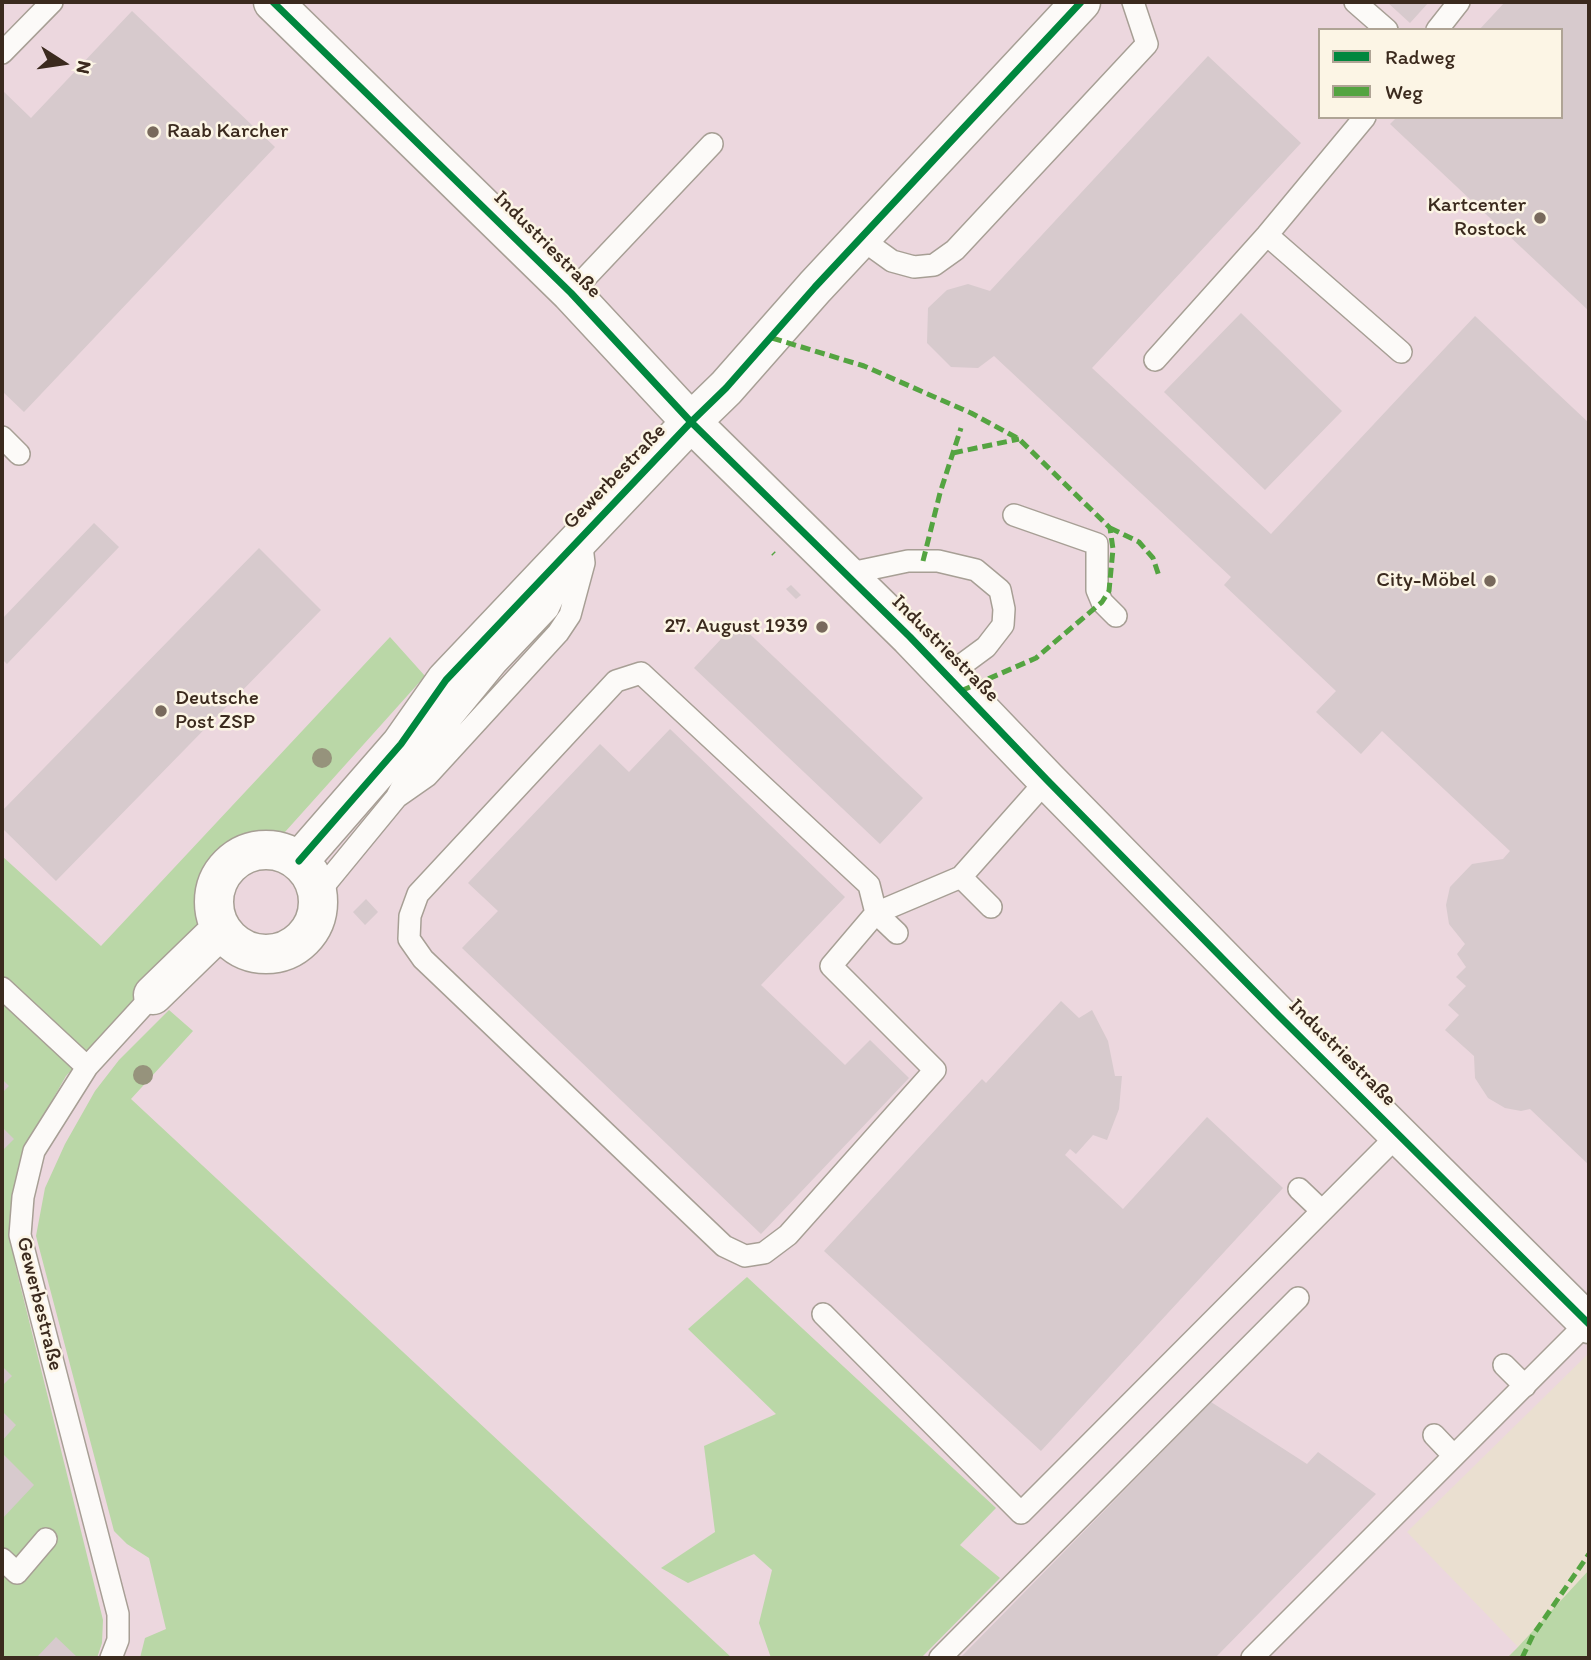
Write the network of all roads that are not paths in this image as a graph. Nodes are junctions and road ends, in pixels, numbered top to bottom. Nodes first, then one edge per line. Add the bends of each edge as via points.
1 (52, 2) edge
2 (273, 2) edge
3 (1081, 2) edge
4 (1133, 2) edge
5 (1355, 2) edge
6 (1459, 2) edge
7 (1385, 28) edge
8 (1439, 28) edge
9 (2, 53) edge
10 (1363, 119) edge
11 (712, 144) dead end
12 (1267, 235) junction
13 (860, 238) junction
14 (571, 293) junction
15 (1401, 352) dead end
16 (1155, 360) dead end
17 (691, 422) junction
18 (2, 437) edge
19 (19, 454) dead end
20 (1014, 515) dead end
21 (581, 538) junction
22 (846, 573) junction
23 (1116, 616) dead end
24 (948, 675) junction
25 (1046, 780) junction
26 (299, 861) junction
27 (961, 877) junction
28 (318, 893) junction
29 (991, 907) dead end
30 (876, 913) junction
31 (221, 929) junction
32 (897, 933) dead end
33 (2, 988) edge
34 (153, 995) joint
35 (87, 1067) junction
36 (1398, 1135) junction
37 (1298, 1189) dead end
38 (1322, 1211) junction
39 (1298, 1298) dead end
40 (823, 1314) dead end
41 (1588, 1323) edge
42 (1504, 1365) dead end
43 (1525, 1386) junction
44 (1434, 1435) dead end
45 (1454, 1456) junction
46 (46, 1539) dead end
47 (2, 1559) edge
48 (1263, 1654) edge
49 (112, 1658) edge
50 (940, 1658) edge

1 - 9 lane
2 - 14 street, Industriestraße
3 - 13 street, Gewerbestraße
4 - 13 lane via 1147,44 955,250 934,265 914,267 892,261
5 - 7 lane
6 - 8 lane
10 - 12 lane
11 - 14 lane
12 - 15 lane
12 - 16 lane
13 - 17 street, Gewerbestraße
14 - 17 street, Industriestraße
17 - 21 street, Gewerbestraße
17 - 22 street, Industriestraße
18 - 19 lane
20 - 23 lane via 1097,544 1097,590
21 - 26 street, Gewerbestraße via 446,680 401,744
21 - 28 lane via 584,563 570,615 558,633 427,776 396,798
22 - 24 street, Industriestraße
22 - 24 lane via 908,561 938,561 976,570 1000,590 1003,625 986,647
24 - 25 street, Industriestraße
25 - 27 lane
25 - 36 street, Industriestraße
26 - 28 street
26 - 31 street via 274,850 258,850 229,865 215,894
27 - 29 lane
27 - 30 lane
28 - 31 street via 318,910 304,939 275,954 243,949
30 - 30 lane via 869,885 641,673 616,681 418,894 410,916 409,939 423,959 724,1246 745,1256 764,1254 788,1235 935,1070 831,966
30 - 32 lane
31 - 34 street, Gewerbestraße
33 - 35 lane
34 - 35 lane, Gewerbestraße
35 - 49 lane, Gewerbestraße via 34,1151 20,1235 118,1614 118,1640
36 - 38 lane
36 - 41 street, Industriestraße
37 - 38 lane
38 - 40 lane via 1021,1513
39 - 50 lane
41 - 43 lane
42 - 43 lane
43 - 45 lane
44 - 45 lane
45 - 48 lane
46 - 47 lane via 17,1573

